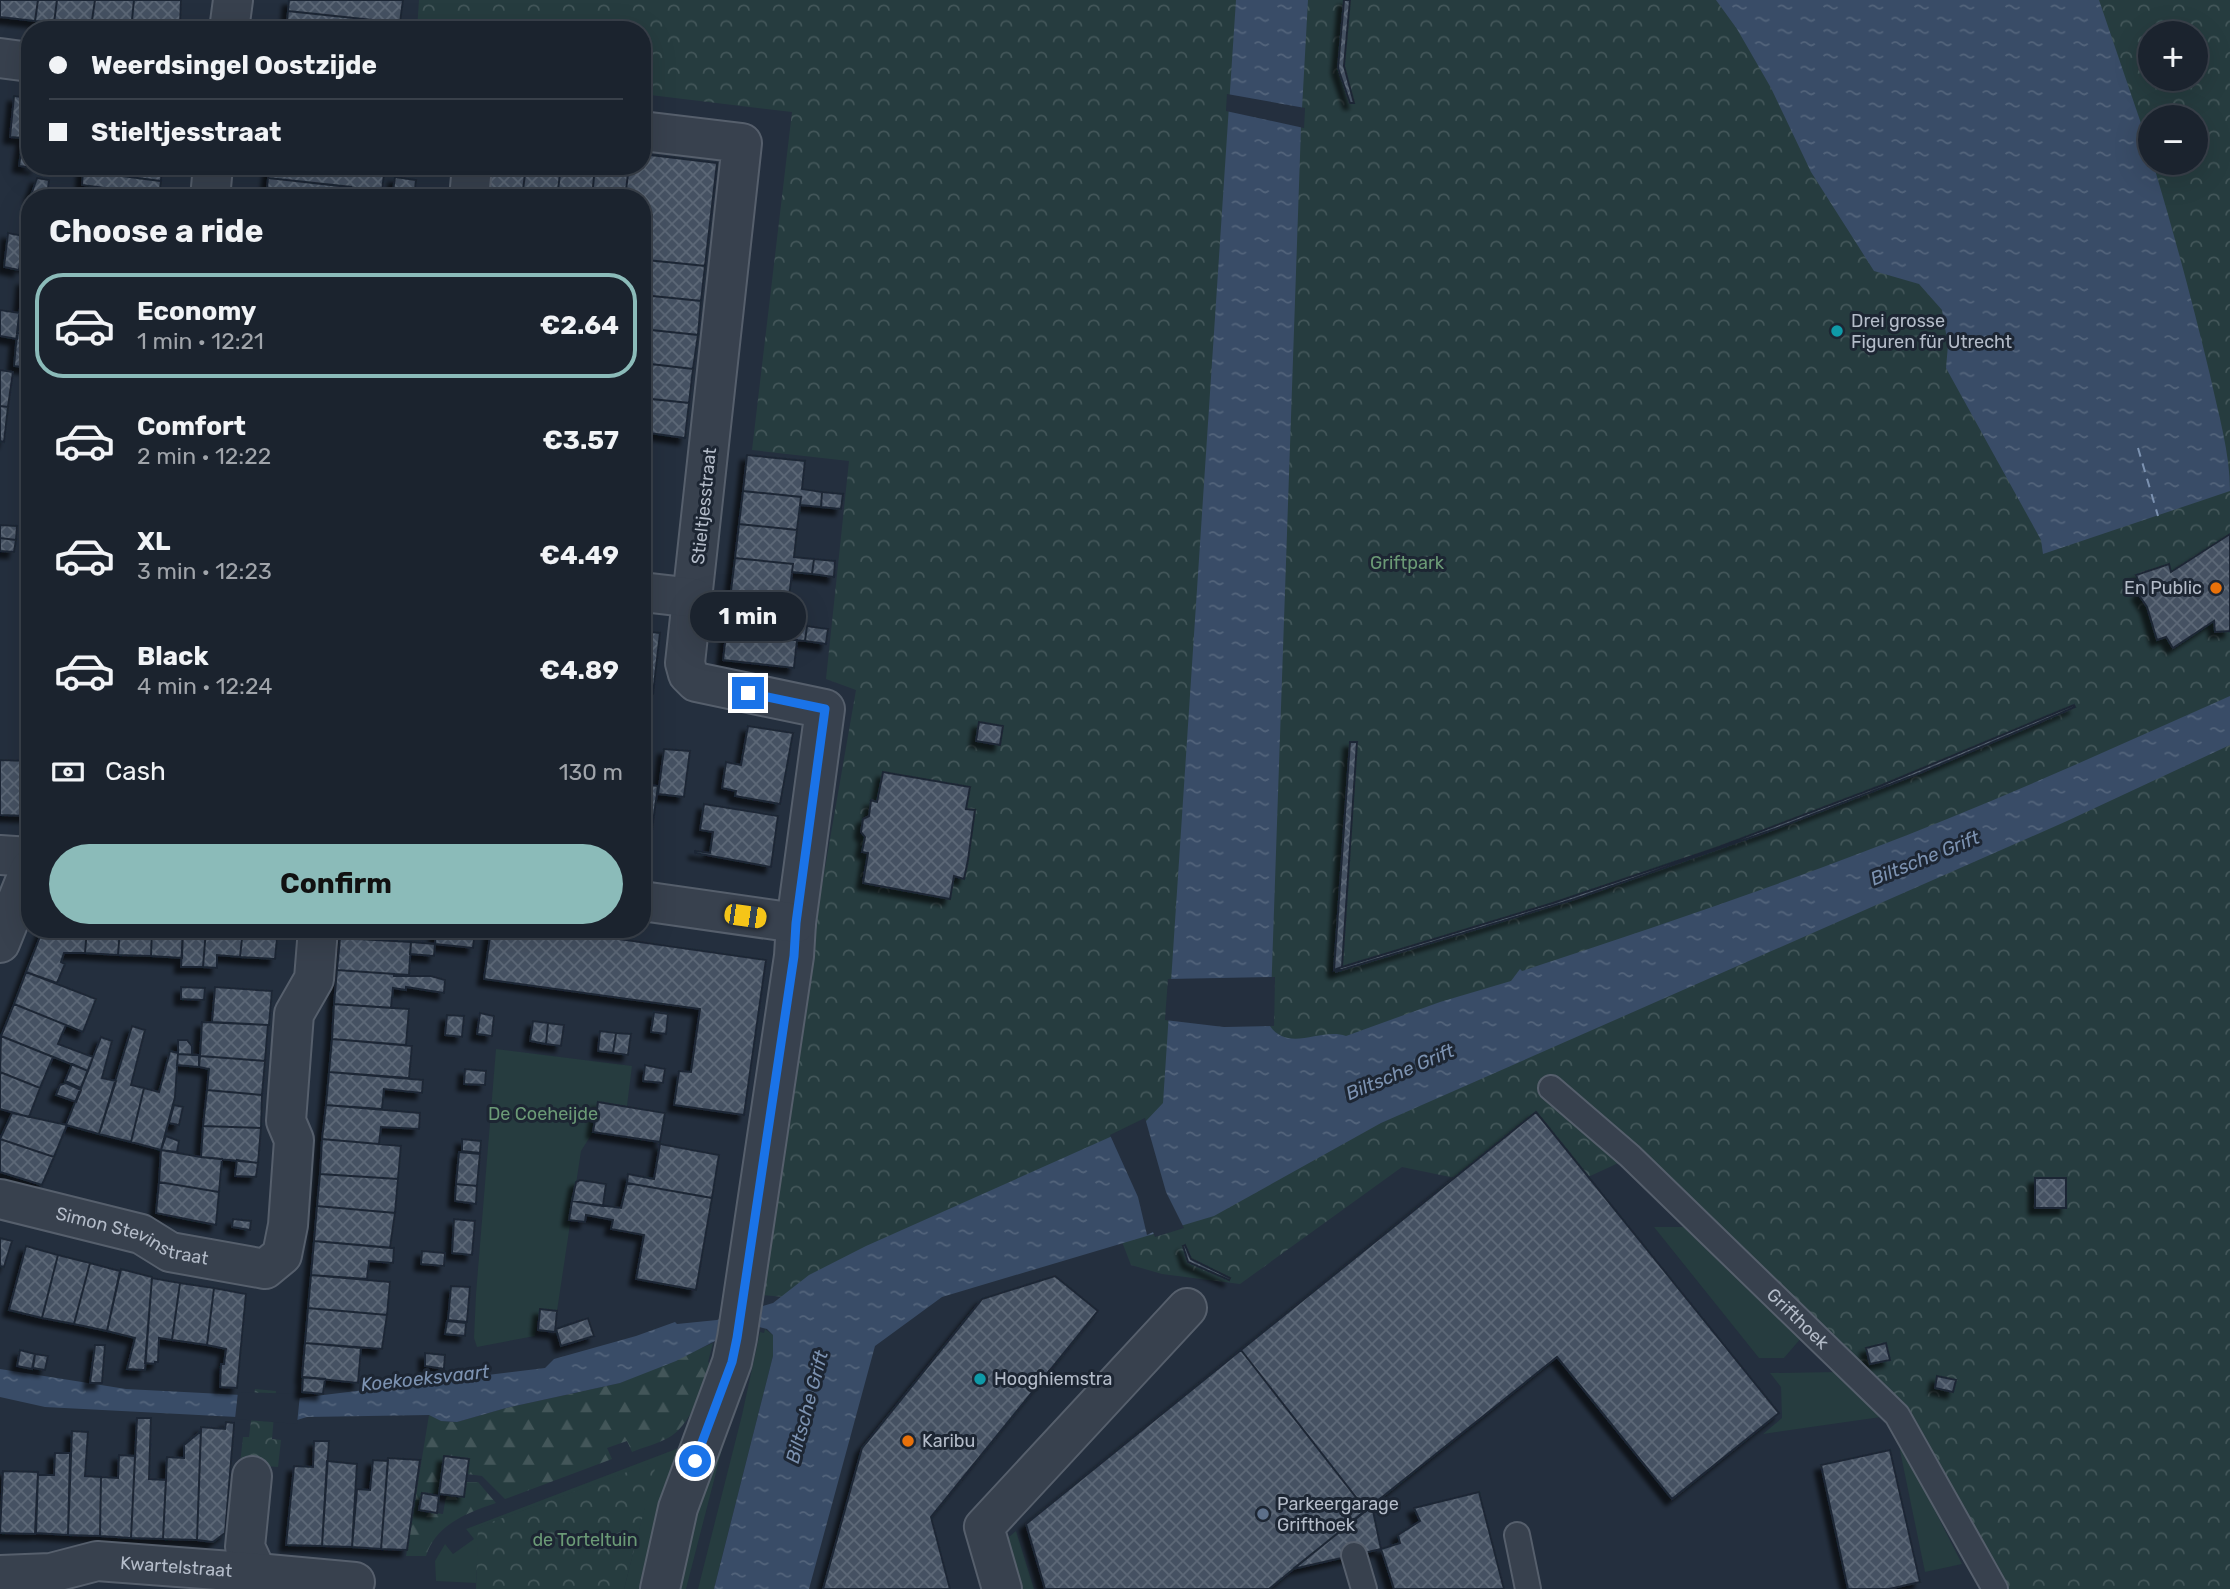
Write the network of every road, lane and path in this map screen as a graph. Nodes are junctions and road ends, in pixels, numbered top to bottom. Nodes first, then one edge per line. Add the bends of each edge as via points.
1 (233, 0) edge
2 (230, 21) edge
3 (0, 58) edge
4 (21, 60) edge
5 (651, 132) edge
6 (651, 593) edge
7 (694, 598) junction
8 (0, 855) edge
9 (21, 856) edge
10 (21, 891) edge
11 (651, 902) edge
12 (796, 923) junction
13 (317, 938) edge
14 (0, 943) edge
15 (1551, 1088) dead end
16 (0, 1199) edge
17 (1187, 1308) dead end
18 (252, 1476) dead end
19 (1517, 1535) dead end
20 (1354, 1555) dead end
21 (0, 1575) edge
22 (256, 1581) edge
23 (355, 1582) dead end
24 (660, 1589) edge
25 (1002, 1589) edge
26 (1364, 1589) edge
27 (1528, 1589) edge
28 (1995, 1589) edge

1 - 2 street
3 - 4 street
5 - 7 street, Stieltjesstraat via 742,143
6 - 7 street
7 - 12 street, Stieltjesstraat via 685,663 696,682 825,709
8 - 9 street
10 - 14 street
11 - 12 street
12 - 24 street, Stieltjesstraat via 732,1362 678,1508
13 - 16 street, Simon Stevinstraat via 314,979 294,1014 286,1121 294,1140 288,1225 282,1255 265,1269 170,1252 141,1234
15 - 28 lane, Grifthoek via 1630,1156 1897,1415
17 - 25 street via 984,1527
18 - 22 street via 245,1548
19 - 27 lane
20 - 26 lane
21 - 22 street, Kwartelstraat via 51,1573 97,1561
22 - 23 street, Kwartelstraat

